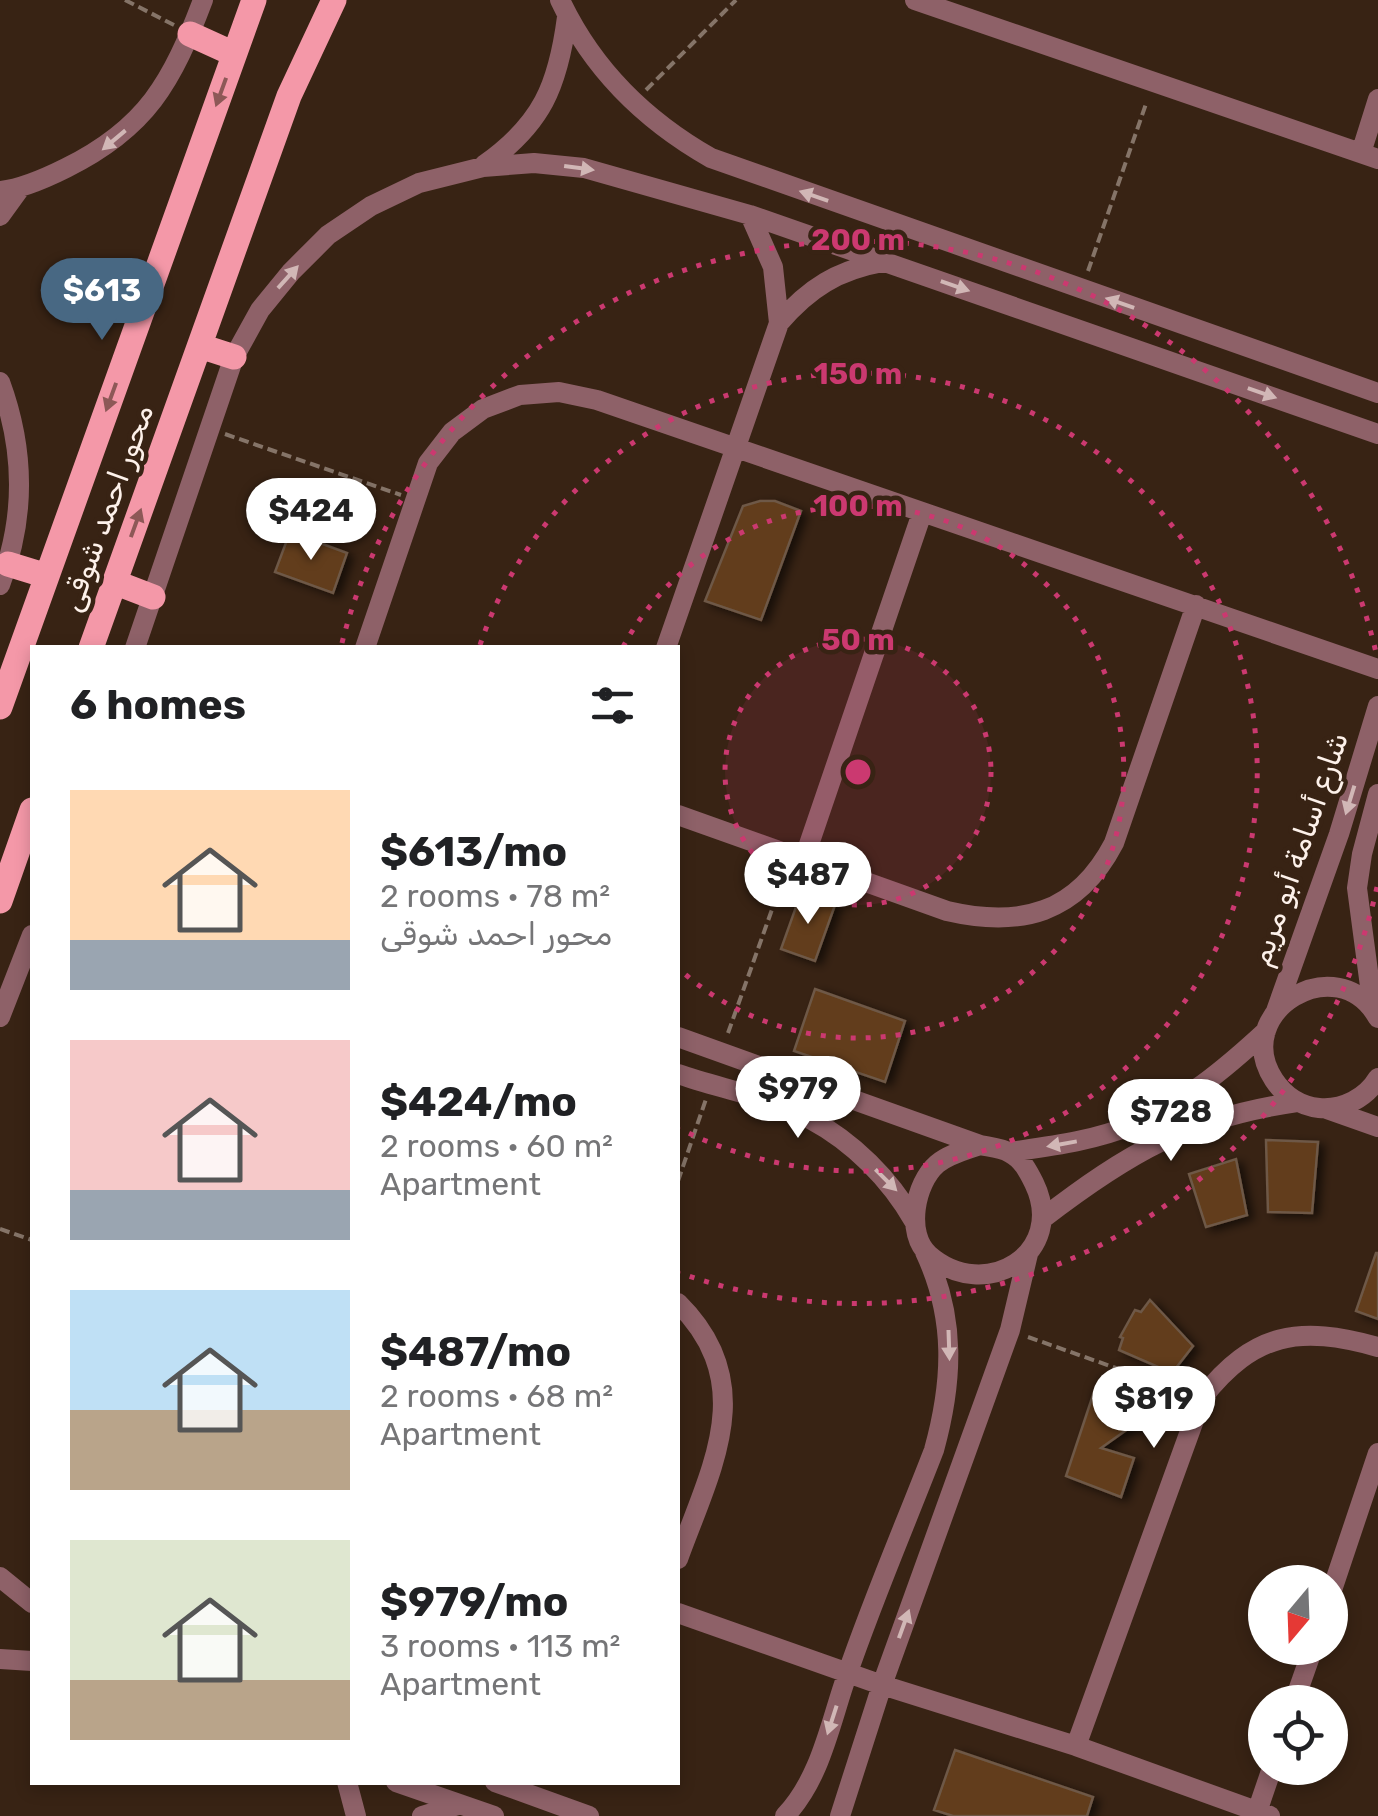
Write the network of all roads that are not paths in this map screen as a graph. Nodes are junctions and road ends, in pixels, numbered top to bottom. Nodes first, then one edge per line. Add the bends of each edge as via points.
1 (204, 0) edge
2 (254, 0) edge
3 (334, 0) edge
4 (915, 0) edge
5 (563, 8) edge
6 (190, 34) junction
7 (234, 54) junction
8 (1378, 100) edge
9 (1369, 156) edge
10 (482, 166) junction
11 (22, 187) junction
12 (0, 191) edge
13 (750, 215) junction
14 (0, 216) edge
15 (886, 262) junction
16 (1174, 322) junction
17 (779, 323) junction
18 (200, 346) junction
19 (234, 357) junction
20 (1162, 358) junction
21 (0, 382) edge
22 (1378, 392) edge
23 (1378, 434) edge
24 (736, 447) junction
25 (922, 514) junction
26 (4, 574) edge
27 (47, 576) junction
28 (114, 582) junction
29 (153, 597) junction
30 (1196, 604) junction
31 (92, 645) edge
32 (136, 645) edge
33 (366, 645) edge
34 (667, 645) edge
35 (1378, 669) edge
36 (1378, 706) edge
37 (0, 707) edge
38 (1378, 794) edge
39 (680, 815) edge
40 (30, 816) edge
41 (798, 856) junction
42 (0, 901) edge
43 (30, 940) edge
44 (1276, 1010) junction
45 (1376, 1013) edge
46 (0, 1017) edge
47 (1266, 1030) junction
48 (680, 1039) edge
49 (680, 1075) edge
50 (1378, 1078) edge
51 (1298, 1102) junction
52 (1326, 1108) junction
53 (1378, 1128) edge
54 (980, 1145) junction
55 (1010, 1152) junction
56 (1042, 1219) junction
57 (916, 1223) junction
58 (925, 1252) junction
59 (1028, 1254) junction
60 (680, 1305) edge
61 (1378, 1346) edge
62 (1378, 1453) edge
63 (680, 1553) edge
64 (1340, 1565) edge
65 (0, 1577) edge
66 (0, 1599) edge
67 (30, 1602) edge
68 (680, 1613) edge
69 (2, 1658) edge
70 (30, 1661) edge
71 (847, 1673) junction
72 (882, 1685) junction
73 (1076, 1746) junction
74 (349, 1785) edge
75 (404, 1785) edge
76 (504, 1785) edge
77 (1269, 1785) edge
78 (458, 1805) junction
79 (1228, 1809) edge
80 (1264, 1814) edge
81 (586, 1815) edge
82 (356, 1816) edge
83 (422, 1816) edge
84 (494, 1816) edge
85 (784, 1816) edge
86 (840, 1816) edge

1 - 6 street
2 - 7 main road, محور احمد شوقى
3 - 18 main road, محور احمد شوقى via 288,96
4 - 9 street
5 - 10 street via 562,54 552,88 512,146
16 -> 5 street via 711,158 632,104 596,63
6 - 7 main road
6 -> 11 street via 169,80 142,116 104,149
7 -> 27 main road, محور احمد شوقى
8 - 9 street
10 -> 13 street via 584,168
19 -> 10 street via 260,310 328,236 418,183
11 - 12 street
11 - 14 street
13 - 15 street
13 - 17 street via 773,266
15 - 17 street via 825,280
15 -> 20 street
16 - 20 street
16 - 22 street
17 - 24 street
18 - 19 main road
28 -> 18 main road, محور احمد شوقى
19 - 29 street
20 -> 23 street
21 - 26 street via 21,483
24 - 25 street
24 - 33 street via 558,392 520,395 483,409 452,432 428,463
24 - 34 street
25 - 30 street
25 - 41 street
26 - 27 main road
27 - 37 main road, محور احمد شوقى
28 - 29 main road
28 - 31 main road, محور احمد شوقى
29 - 32 street
30 - 35 street
30 - 41 street via 1114,844 1080,891 1022,917 983,919
36 -> 44 street, شارع أسامة أبو مريم
38 - 45 street, شارع أسامة أبو مريم via 1357,888
39 - 41 street
40 - 42 main road
43 - 46 street
44 - 45 street via 1292,995 1335,987 1356,994
44 - 47 street, شارع أسامة أبو مريم
47 - 51 street via 1269,1072
47 -> 55 street via 1224,1070 1132,1125
48 - 54 street
49 -> 57 street via 810,1119 896,1189
50 - 52 street via 1362,1097
51 - 52 street
51 - 56 street via 1191,1127 1094,1178
52 - 53 street
54 - 55 street
54 - 57 street via 937,1164 923,1181
55 - 56 street via 1033,1181
56 - 59 street
57 - 58 street
58 - 59 street via 947,1268 979,1275 1010,1268
58 -> 71 street via 947,1316 947,1395 934,1450
72 -> 59 street via 1010,1330
60 - 63 street via 705,1334 721,1370 726,1408
61 - 73 street via 1337,1337 1268,1342 1239,1358 1202,1398
62 - 64 street
65 - 67 street
66 - 67 street
68 - 71 street
69 - 70 street
71 - 72 street
71 -> 85 street via 812,1777
72 - 73 street
72 - 86 street
73 - 79 street
74 - 82 street
75 - 78 street
76 - 81 street
77 - 80 street
78 - 83 street
78 - 84 street
79 - 80 street

